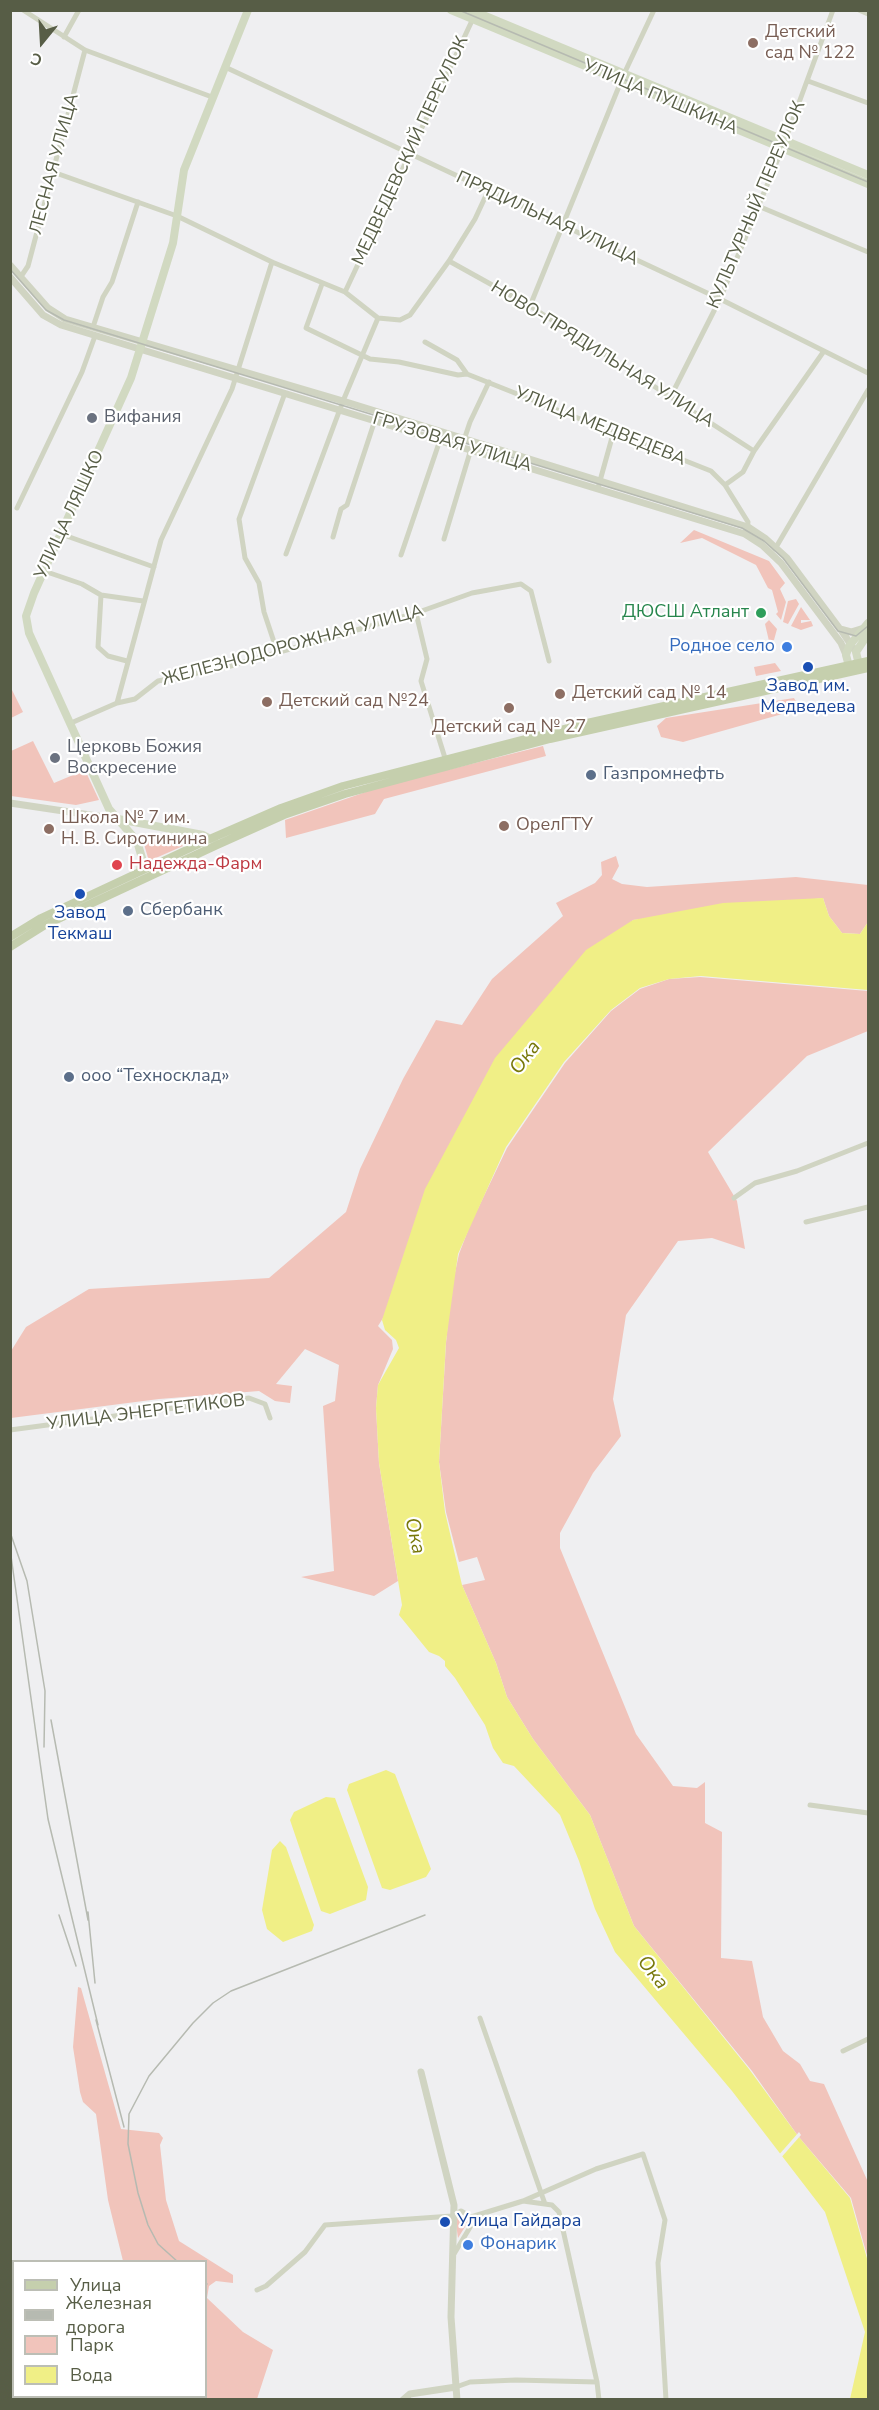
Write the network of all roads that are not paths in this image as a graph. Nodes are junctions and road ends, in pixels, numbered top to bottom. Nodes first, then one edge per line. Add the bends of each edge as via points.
1 (23, 10) edge
2 (79, 10) edge
3 (248, 10) edge
4 (451, 10) edge
5 (654, 10) edge
6 (833, 10) edge
7 (859, 10) edge
8 (474, 13) edge
9 (868, 14) edge
10 (64, 37) junction
11 (85, 50) junction
12 (225, 67) junction
13 (623, 78) junction
14 (808, 81) junction
15 (212, 97) junction
16 (868, 103) edge
17 (783, 145) junction
18 (410, 153) junction
19 (53, 172) junction
20 (868, 175) edge
21 (868, 184) edge
22 (488, 191) junction
23 (138, 202) junction
24 (758, 206) junction
25 (177, 216) junction
26 (563, 227) junction
27 (868, 252) edge
28 (449, 261) junction
29 (272, 262) junction
30 (10, 265) edge
31 (22, 275) junction
32 (10, 277) edge
33 (322, 284) junction
34 (345, 292) junction
35 (720, 299) junction
36 (530, 306) junction
37 (378, 318) junction
38 (93, 327) junction
39 (95, 336) junction
40 (425, 342) dead end
41 (142, 346) junction
42 (824, 351) junction
43 (363, 356) junction
44 (238, 370) junction
45 (868, 373) edge
46 (467, 374) junction
47 (235, 378) junction
48 (489, 382) junction
49 (868, 390) edge
50 (285, 393) junction
51 (671, 396) junction
52 (343, 401) junction
53 (340, 410) junction
54 (375, 420) junction
55 (613, 434) junction
56 (440, 440) junction
57 (463, 442) junction
58 (471, 449) junction
59 (754, 451) junction
60 (599, 484) junction
61 (725, 485) junction
62 (17, 508) dead end
63 (746, 531) junction
64 (61, 534) junction
65 (333, 537) dead end
66 (444, 539) dead end
67 (774, 550) junction
68 (286, 555) dead end
69 (401, 555) dead end
70 (154, 567) junction
71 (44, 571) junction
72 (101, 595) junction
73 (143, 601) junction
74 (416, 614) junction
75 (840, 629) junction
76 (867, 631) edge
77 (838, 639) junction
78 (851, 642) junction
79 (277, 651) junction
80 (856, 652) junction
81 (846, 656) junction
82 (127, 661) junction
83 (549, 661) dead end
84 (868, 661) edge
85 (858, 668) edge
86 (117, 703) junction
87 (71, 723) junction
88 (503, 747) junction
89 (445, 758) junction
90 (10, 803) edge
91 (117, 819) junction
92 (214, 841) junction
93 (140, 871) junction
94 (11, 937) edge
95 (10, 947) edge
96 (868, 1143) edge
97 (734, 1198) dead end
98 (868, 1207) edge
99 (806, 1222) dead end
100 (270, 1418) dead end
101 (10, 1430) edge
102 (810, 1805) dead end
103 (868, 1813) edge
104 (480, 2018) dead end
105 (868, 2039) edge
106 (843, 2051) dead end
107 (421, 2072) dead end
108 (543, 2191) junction
109 (523, 2201) junction
110 (546, 2204) junction
111 (452, 2216) junction
112 (471, 2217) junction
113 (452, 2258) junction
114 (257, 2290) dead end
115 (597, 2382) junction
116 (456, 2387) junction
117 (403, 2400) edge
118 (457, 2400) edge
119 (599, 2400) edge
120 (666, 2400) edge

1 - 10 street
2 - 10 street
3 - 12 main road, УЛИЦА ЛЯШКО
4 - 8 main road, УЛИЦА ПУШКИНА
5 - 13 street
6 - 14 street, КУЛЬТУРНЫЙ ПЕРЕУЛОК
7 - 9 street
8 - 13 main road, УЛИЦА ПУШКИНА
8 - 18 street, МЕДВЕДЕВСКИЙ ПЕРЕУЛОК
10 - 11 street
11 - 15 street
11 - 19 street, ЛЕСНАЯ УЛИЦА
12 - 15 main road, УЛИЦА ЛЯШКО
12 - 18 street, ПРЯДИЛЬНАЯ УЛИЦА
13 - 17 main road, УЛИЦА ПУШКИНА
13 - 26 street
14 - 16 street
14 - 17 street, КУЛЬТУРНЫЙ ПЕРЕУЛОК
15 - 25 main road, УЛИЦА ЛЯШКО via 184,170
17 - 20 main road, УЛИЦА ПУШКИНА
17 - 21 main road, УЛИЦА ПУШКИНА
17 - 24 street, КУЛЬТУРНЫЙ ПЕРЕУЛОК
18 - 22 street, ПРЯДИЛЬНАЯ УЛИЦА
18 - 34 street, МЕДВЕДЕВСКИЙ ПЕРЕУЛОК
19 - 23 street
19 - 31 street, ЛЕСНАЯ УЛИЦА via 28,266
22 - 26 street, ПРЯДИЛЬНАЯ УЛИЦА
22 - 28 street
23 - 25 street
23 - 38 street
24 - 27 street
24 - 35 street, КУЛЬТУРНЫЙ ПЕРЕУЛОК
25 - 29 street
25 - 41 main road, УЛИЦА ЛЯШКО via 173,243
26 - 35 street, ПРЯДИЛЬНАЯ УЛИЦА
26 - 36 street
28 - 36 street, НОВО-ПРЯДИЛЬНАЯ УЛИЦА
28 - 37 street via 407,318
29 - 33 street
29 - 44 street
30 - 31 street, ГРУЗОВАЯ УЛИЦА
31 - 38 street, ГРУЗОВАЯ УЛИЦА via 54,313
32 - 39 street, ГРУЗОВАЯ УЛИЦА via 47,318
33 - 34 street
33 - 43 street via 306,328
34 - 37 street
35 - 42 street, ПРЯДИЛЬНАЯ УЛИЦА
35 - 51 street, КУЛЬТУРНЫЙ ПЕРЕУЛОК
36 - 51 street, НОВО-ПРЯДИЛЬНАЯ УЛИЦА
37 - 43 street
38 - 41 street, ГРУЗОВАЯ УЛИЦА
39 - 41 street, ГРУЗОВАЯ УЛИЦА
39 - 62 street via 82,372
40 - 46 street, УЛИЦА МЕДВЕДЕВА via 457,360
41 - 44 street, ГРУЗОВАЯ УЛИЦА
41 - 47 street, ГРУЗОВАЯ УЛИЦА
41 - 64 main road, УЛИЦА ЛЯШКО via 124,398
42 - 45 street, ПРЯДИЛЬНАЯ УЛИЦА
42 - 59 street
43 - 46 street
43 - 52 street
44 - 47 street
44 - 52 street, ГРУЗОВАЯ УЛИЦА
46 - 48 street, УЛИЦА МЕДВЕДЕВА
47 - 50 street, ГРУЗОВАЯ УЛИЦА
47 - 70 street via 161,540
48 - 55 street, УЛИЦА МЕДВЕДЕВА
48 - 57 street
49 - 67 street
50 - 53 street, ГРУЗОВАЯ УЛИЦА
50 - 79 street via 239,519 245,558 259,583
51 - 59 street, НОВО-ПРЯДИЛЬНАЯ УЛИЦА
52 - 53 street
52 - 57 street, ГРУЗОВАЯ УЛИЦА
53 - 54 street, ГРУЗОВАЯ УЛИЦА
53 - 68 street
54 - 56 street, ГРУЗОВАЯ УЛИЦА
54 - 65 street
55 - 60 street
55 - 61 street, УЛИЦА МЕДВЕДЕВА via 708,470
56 - 57 street, ГРУЗОВАЯ УЛИЦА
56 - 69 street
57 - 58 street, ГРУЗОВАЯ УЛИЦА
57 - 60 street, ГРУЗОВАЯ УЛИЦА
58 - 60 street, ГРУЗОВАЯ УЛИЦА
58 - 66 street
59 - 61 street via 743,472
60 - 63 street, ГРУЗОВАЯ УЛИЦА
61 - 63 street, УЛИЦА МЕДВЕДЕВА via 748,522
63 - 67 street, ГРУЗОВАЯ УЛИЦА
64 - 70 street
64 - 71 main road, УЛИЦА ЛЯШКО
67 - 75 street, ГРУЗОВАЯ УЛИЦА
67 - 77 street, ГРУЗОВАЯ УЛИЦА
70 - 73 street
71 - 72 street
71 - 87 main road, УЛИЦА ЛЯШКО via 30,602 27,623
72 - 73 street
72 - 82 street via 98,647 108,656
73 - 82 street
74 - 79 street, ЖЕЛЕЗНОДОРОЖНАЯ УЛИЦА
74 - 83 street, ЖЕЛЕЗНОДОРОЖНАЯ УЛИЦА via 472,593 521,585 531,591
74 - 89 street via 427,659 421,681
75 - 76 street
75 - 78 street, ГРУЗОВАЯ УЛИЦА
76 - 78 main road
76 - 80 main road
77 - 78 street
77 - 81 street, ГРУЗОВАЯ УЛИЦА
78 - 80 street, ГРУЗОВАЯ УЛИЦА
78 - 81 main road
79 - 86 street, ЖЕЛЕЗНОДОРОЖНАЯ УЛИЦА via 227,667 158,681 135,699
80 - 85 main road
81 - 85 main road, ГРУЗОВАЯ УЛИЦА
82 - 86 street
84 - 85 main road
85 - 88 main road
86 - 87 street, ЖЕЛЕЗНОДОРОЖНАЯ УЛИЦА
87 - 91 main road, УЛИЦА ЛЯШКО
88 - 89 main road
88 - 92 main road via 345,794
89 - 92 main road via 281,808
90 - 91 street
91 - 92 main road
91 - 93 main road, УЛИЦА ЛЯШКО via 136,841 142,858
92 - 93 main road
92 - 95 main road via 45,925
93 - 94 main road via 41,918
96 - 97 street via 755,1183
98 - 99 street
100 - 101 street, УЛИЦА ЭНЕРГЕТИКОВ via 265,1404 249,1398
102 - 103 street
104 - 108 street
105 - 106 street
107 - 111 street via 453,2196
108 - 109 street
108 - 110 street
108 - 120 street via 644,2154 665,2220 658,2263
109 - 110 street
109 - 112 street
110 - 115 street via 559,2212
111 - 112 street via 461,2211
111 - 113 street
111 - 114 street via 325,2225 305,2252
112 - 113 street via 470,2229
113 - 116 street
115 - 116 street via 489,2381
115 - 119 street
116 - 117 street via 410,2394
116 - 118 street

